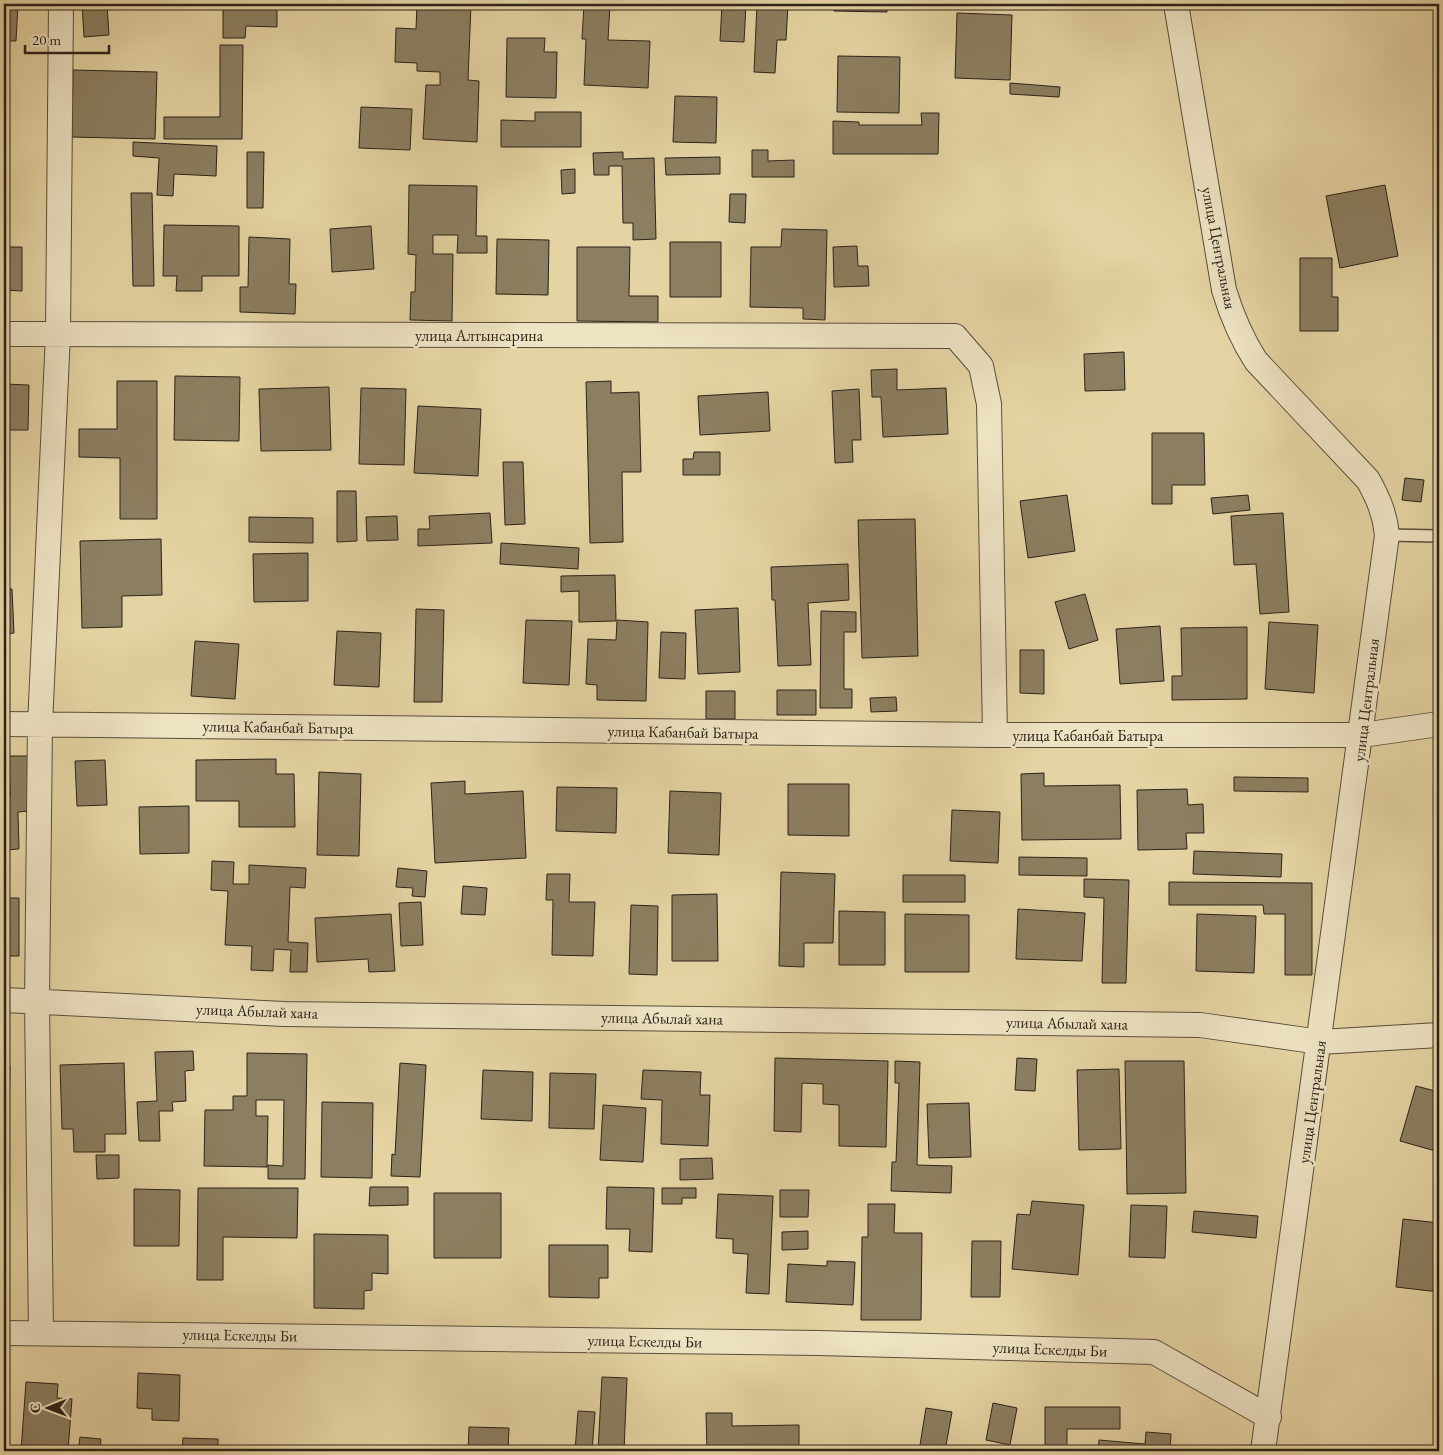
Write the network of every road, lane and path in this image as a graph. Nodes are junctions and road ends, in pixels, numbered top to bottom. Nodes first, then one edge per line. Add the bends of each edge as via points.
1 (61, 4) edge
2 (1176, 4) edge
3 (4, 334) edge
4 (58, 334) junction
5 (1387, 536) junction
6 (1439, 536) edge
7 (4, 724) edge
8 (1439, 724) edge
9 (40, 725) junction
10 (995, 735) junction
11 (1362, 735) junction
12 (4, 1000) edge
13 (37, 1001) junction
14 (1439, 1035) edge
15 (1320, 1042) junction
16 (4, 1333) edge
17 (41, 1333) junction
18 (1269, 1417) junction
19 (1263, 1451) edge

1 - 4 street
2 - 5 street, улица Центральная via 1224,290 1233,320 1256,361 1368,480 1380,501
3 - 4 street, улица Алтынсарина
4 - 9 street
4 - 10 street, улица Алтынсарина via 955,336 981,366 989,404
5 - 6 lane
5 - 11 street, улица Центральная
7 - 9 street, улица Кабанбай Батыра
8 - 11 street, улица Кабанбай Батыра
9 - 10 street, улица Кабанбай Батыра
9 - 13 street
10 - 11 street, улица Кабанбай Батыра
11 - 15 street, улица Центральная
12 - 13 street, улица Абылай хана
13 - 15 street, улица Абылай хана via 284,1014 1200,1025
13 - 17 street
14 - 15 street, улица Абылай хана
15 - 18 street, улица Центральная
16 - 17 street, улица Ескелды Би
17 - 18 street, улица Ескелды Би via 798,1343 1154,1352
18 - 19 street, улица Центральная

